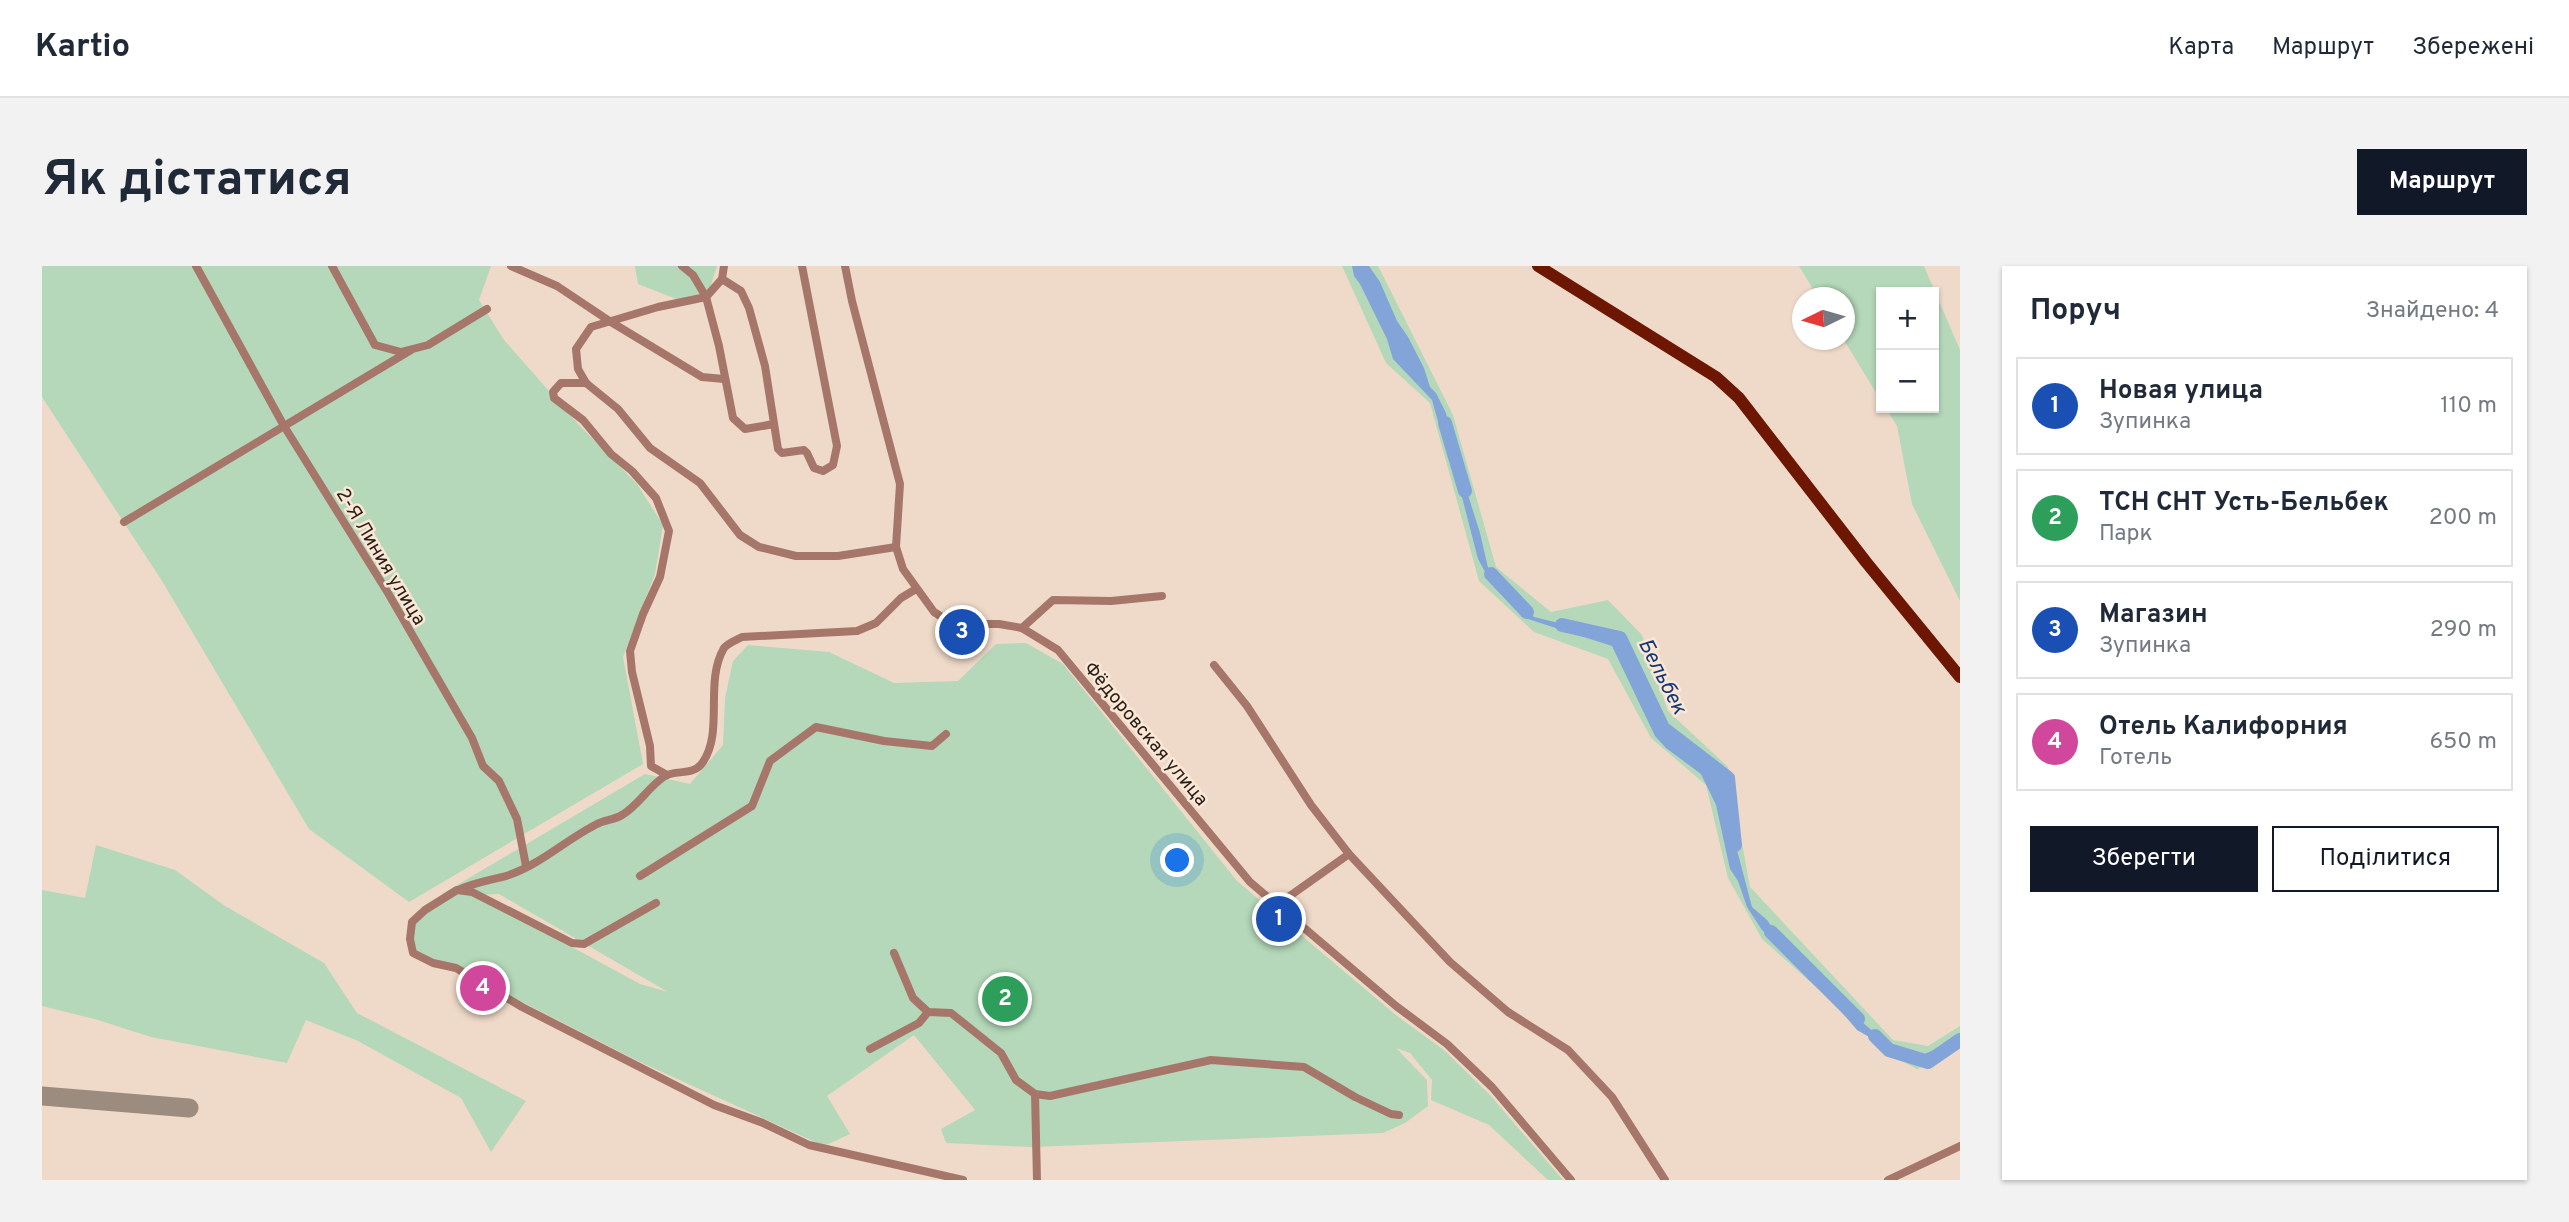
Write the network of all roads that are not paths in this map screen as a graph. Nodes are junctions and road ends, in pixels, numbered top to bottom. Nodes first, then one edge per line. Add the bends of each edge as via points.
1 (196, 266) edge
2 (332, 266) edge
3 (511, 266) edge
4 (682, 266) edge
5 (723, 266) edge
6 (802, 266) edge
7 (845, 266) edge
8 (1538, 266) edge
9 (722, 279) junction
10 (705, 297) junction
11 (487, 309) dead end
12 (611, 322) junction
13 (411, 350) junction
14 (724, 379) junction
15 (586, 383) junction
16 (774, 424) junction
17 (284, 426) junction
18 (124, 522) dead end
19 (897, 547) junction
20 (916, 589) junction
21 (1162, 596) dead end
22 (1022, 628) junction
23 (1214, 664) dead end
24 (1960, 677) edge
25 (946, 734) dead end
26 (667, 775) junction
27 (1349, 854) junction
28 (526, 866) junction
29 (640, 876) dead end
30 (457, 890) junction
31 (656, 903) dead end
32 (1277, 905) junction
33 (894, 953) dead end
34 (928, 1012) junction
35 (870, 1049) dead end
36 (1035, 1094) junction
37 (1399, 1115) dead end
38 (1960, 1146) edge
39 (963, 1180) edge
40 (1037, 1180) edge
41 (1571, 1180) edge
42 (1665, 1180) edge
43 (1888, 1180) edge

1 - 17 street, 2-Я Линия улица
2 - 13 street via 375,345
3 - 12 street via 557,286
4 - 10 street
5 - 9 street
6 - 16 street via 837,446 834,465 823,471 814,468 804,450 782,453
7 - 19 street, Фёдоровская улица via 900,484
8 - 24 main road via 1716,377 1738,398
9 - 10 street
9 - 16 street via 741,291 749,308
10 - 12 street
10 - 14 street
11 - 13 street
12 - 14 street via 702,377
12 - 15 street via 591,327 576,349 578,369
13 - 17 street
14 - 16 street via 733,418 745,429
15 - 19 street via 618,409 650,447 700,483 740,535 759,547 796,556 838,556
15 - 26 street via 561,383 554,398 583,421 656,498 669,531 660,577 630,651 651,766
17 - 18 street
17 - 28 street, 2-Я Линия улица via 395,605 472,738 483,766 499,781 517,819
19 - 20 street, Фёдоровская улица
20 - 22 street, Фёдоровская улица via 934,612 953,624
20 - 26 street via 876,623 858,631 742,636 725,646 717,667 711,745 703,763 687,773
21 - 22 street via 1053,600
22 - 32 street, Фёдоровская улица via 1058,650 1250,882
23 - 27 street
25 - 29 street via 932,746 816,727 770,761 752,806
26 - 28 street via 620,817 597,824
27 - 32 street
27 - 42 street via 1450,962 1508,1012 1568,1050 1612,1097
28 - 30 street
30 - 31 street via 472,892 572,943 584,943
30 - 39 street via 412,922 413,953 456,968 714,1105 809,1144
32 - 41 street, Фёдоровская улица via 1447,1044 1492,1087
33 - 34 street via 913,998
34 - 35 street via 919,1023
34 - 36 street via 951,1013 1001,1054 1016,1080
36 - 37 street via 1050,1096 1211,1060 1236,1061 1304,1067 1355,1097
36 - 40 street
38 - 43 street

